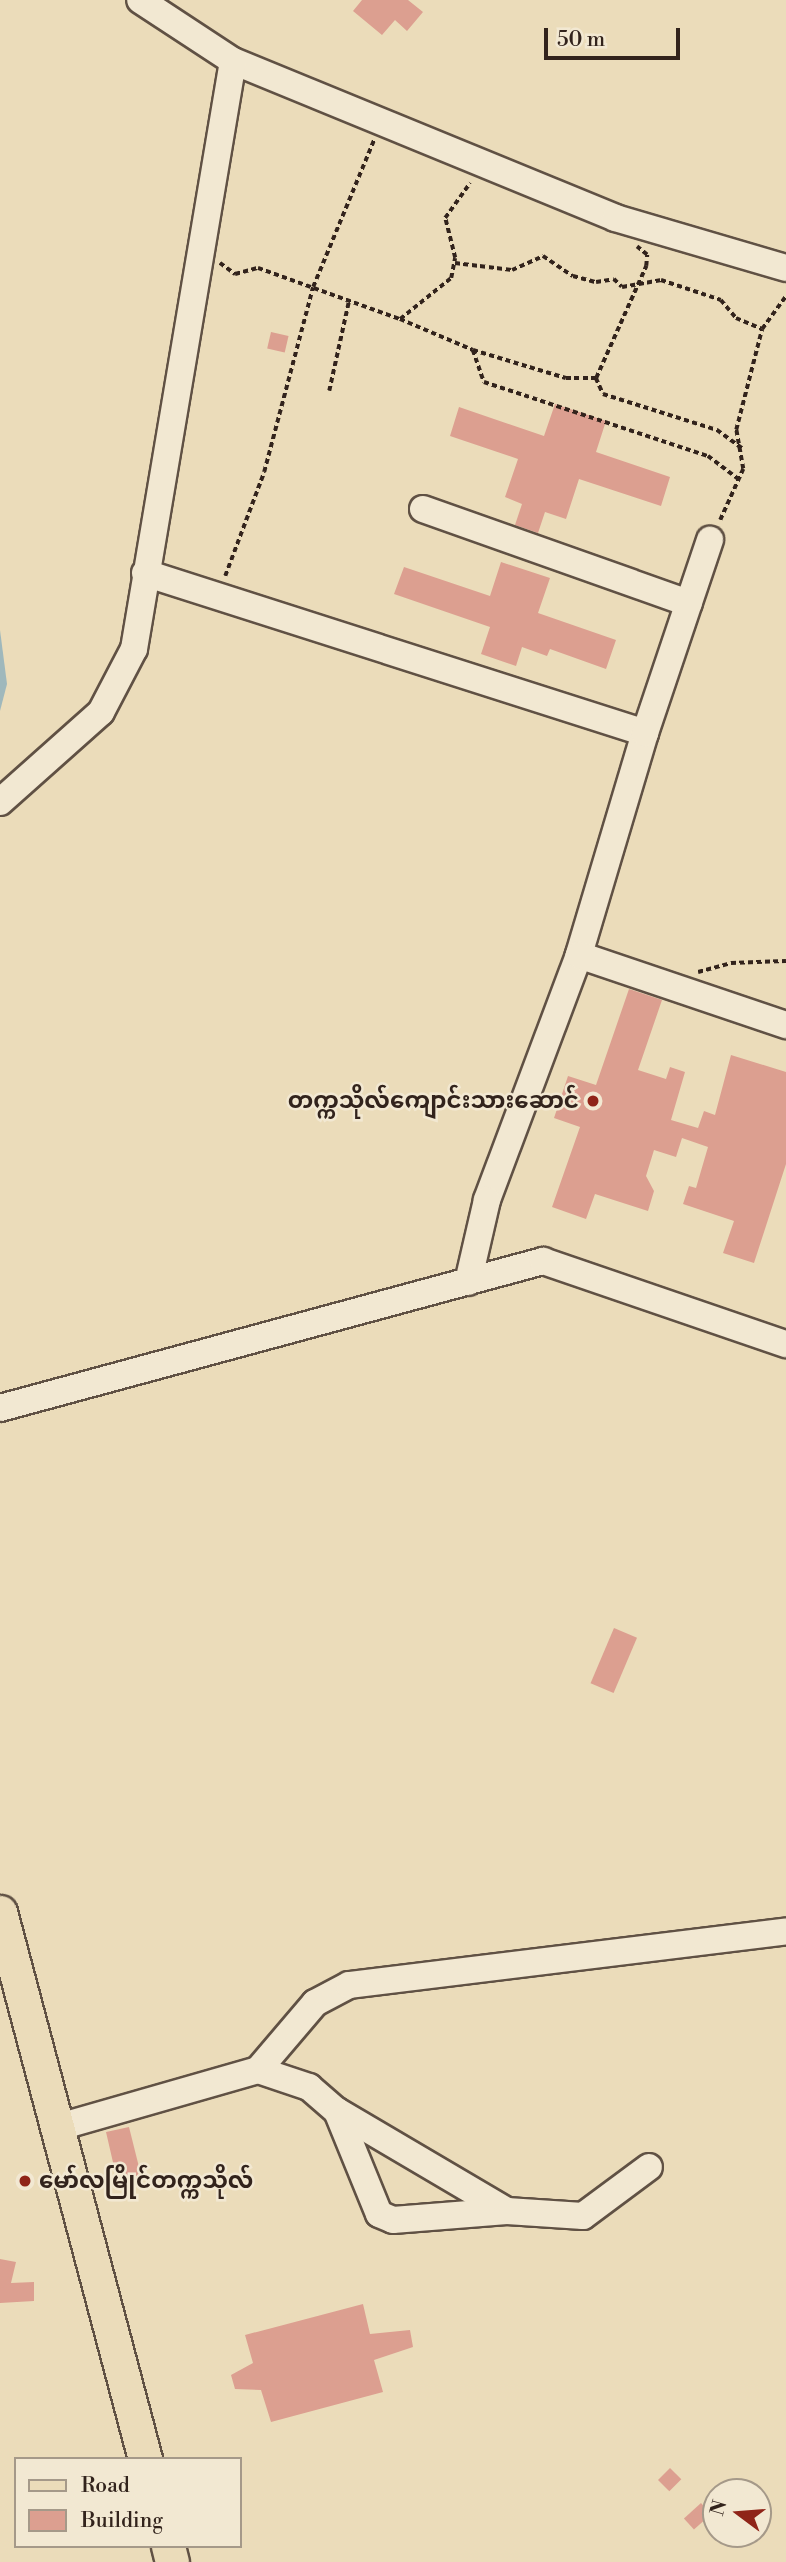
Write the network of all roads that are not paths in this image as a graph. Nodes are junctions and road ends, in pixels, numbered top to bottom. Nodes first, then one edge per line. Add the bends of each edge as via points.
1 (140, 0) edge
2 (233, 61) junction
3 (786, 268) edge
4 (423, 509) dead end
5 (710, 540) road end
6 (145, 573) junction
7 (689, 603) junction
8 (645, 733) junction
9 (0, 802) edge
10 (579, 955) junction
11 (786, 1025) edge
12 (468, 1282) junction
13 (786, 1344) edge
14 (0, 1408) edge
15 (0, 1912) edge
16 (786, 1931) edge
17 (258, 2070) junction
18 (337, 2111) junction
19 (59, 2127) junction
20 (649, 2167) dead end
21 (507, 2211) junction
22 (144, 2457) edge

1 - 2 street
2 - 3 street via 649,228
2 - 6 street
4 - 7 street
5 - 7 street
6 - 8 street
6 - 9 street via 134,649 101,712
7 - 8 street
8 - 10 street
10 - 11 street
10 - 12 street via 487,1200
12 - 13 street via 543,1261
12 - 14 street
15 - 19 main road
16 - 17 street via 349,1985 315,2003
17 - 18 street via 309,2087
17 - 19 street
18 - 21 street
18 - 21 street via 385,2218
19 - 22 main road
20 - 21 street via 583,2216

